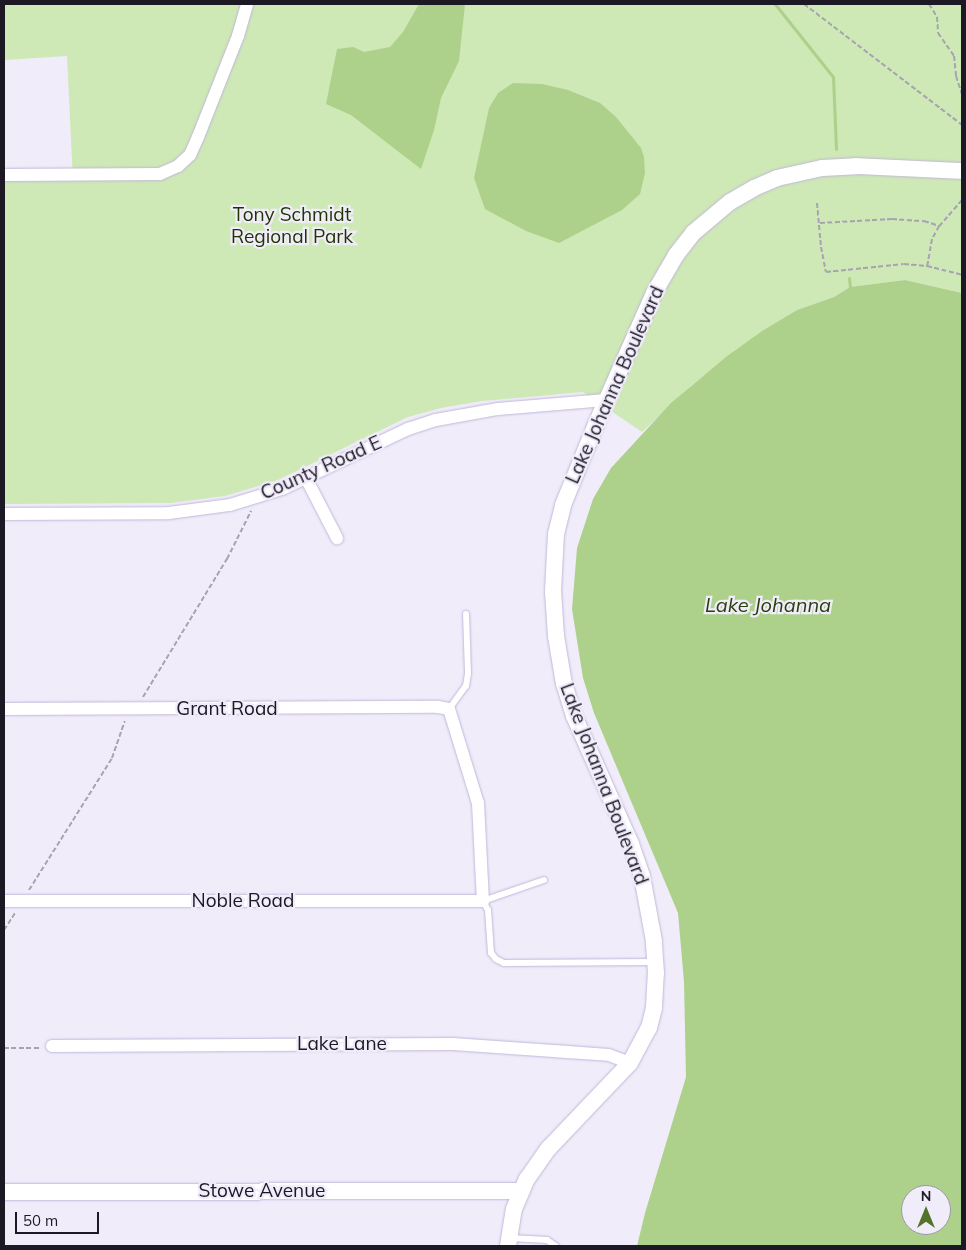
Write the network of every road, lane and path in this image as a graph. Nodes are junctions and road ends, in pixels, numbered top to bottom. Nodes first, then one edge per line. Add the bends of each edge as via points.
1 (247, 4) edge
2 (804, 4) edge
3 (929, 4) edge
4 (962, 95) edge
5 (962, 125) edge
6 (962, 171) edge
7 (4, 174) edge
8 (962, 200) edge
9 (817, 203) dead end
10 (819, 223) junction
11 (939, 226) junction
12 (926, 266) junction
13 (962, 275) edge
14 (606, 400) junction
15 (306, 478) junction
16 (4, 514) edge
17 (337, 538) dead end
18 (466, 614) dead end
19 (4, 709) edge
20 (449, 709) junction
21 (544, 880) dead end
22 (4, 901) edge
23 (483, 901) junction
24 (656, 962) junction
25 (52, 1046) joint
26 (4, 1048) edge
27 (630, 1063) junction
28 (521, 1190) junction
29 (4, 1192) edge
30 (509, 1242) edge
31 (556, 1246) edge

1 - 7 street via 238,36 190,155 178,166 160,174
2 - 5 path
3 - 4 path via 936,18 938,33 954,56
6 - 14 street, Lake Johanna Boulevard via 856,166 822,168 777,178 730,202 693,234 676,255 654,293
8 - 11 path
9 - 10 path
10 - 11 path via 892,219
10 - 12 path via 826,272 904,264
11 - 12 path via 932,239
12 - 13 path
14 - 15 street, County Road E via 498,409 436,420 408,429
14 - 24 street, Lake Johanna Boulevard via 563,505 556,534 553,563 556,629 564,684 574,716 642,876 650,908
15 - 16 street, County Road E via 258,497 205,509 169,513
15 - 17 street
18 - 20 lane via 466,686
19 - 20 street, Grant Road via 438,706
20 - 23 street via 478,803
21 - 23 lane
22 - 23 street, Noble Road
23 - 24 lane via 488,910 491,953 504,963
24 - 27 street, Lake Johanna Boulevard via 654,1008 649,1028
25 - 26 path
25 - 27 street, Lake Lane via 453,1044 609,1055
27 - 28 street, Lake Johanna Boulevard via 549,1148
28 - 29 street, Stowe Avenue
28 - 30 street, Lake Johanna Boulevard via 514,1208
30 - 31 lane via 547,1240

